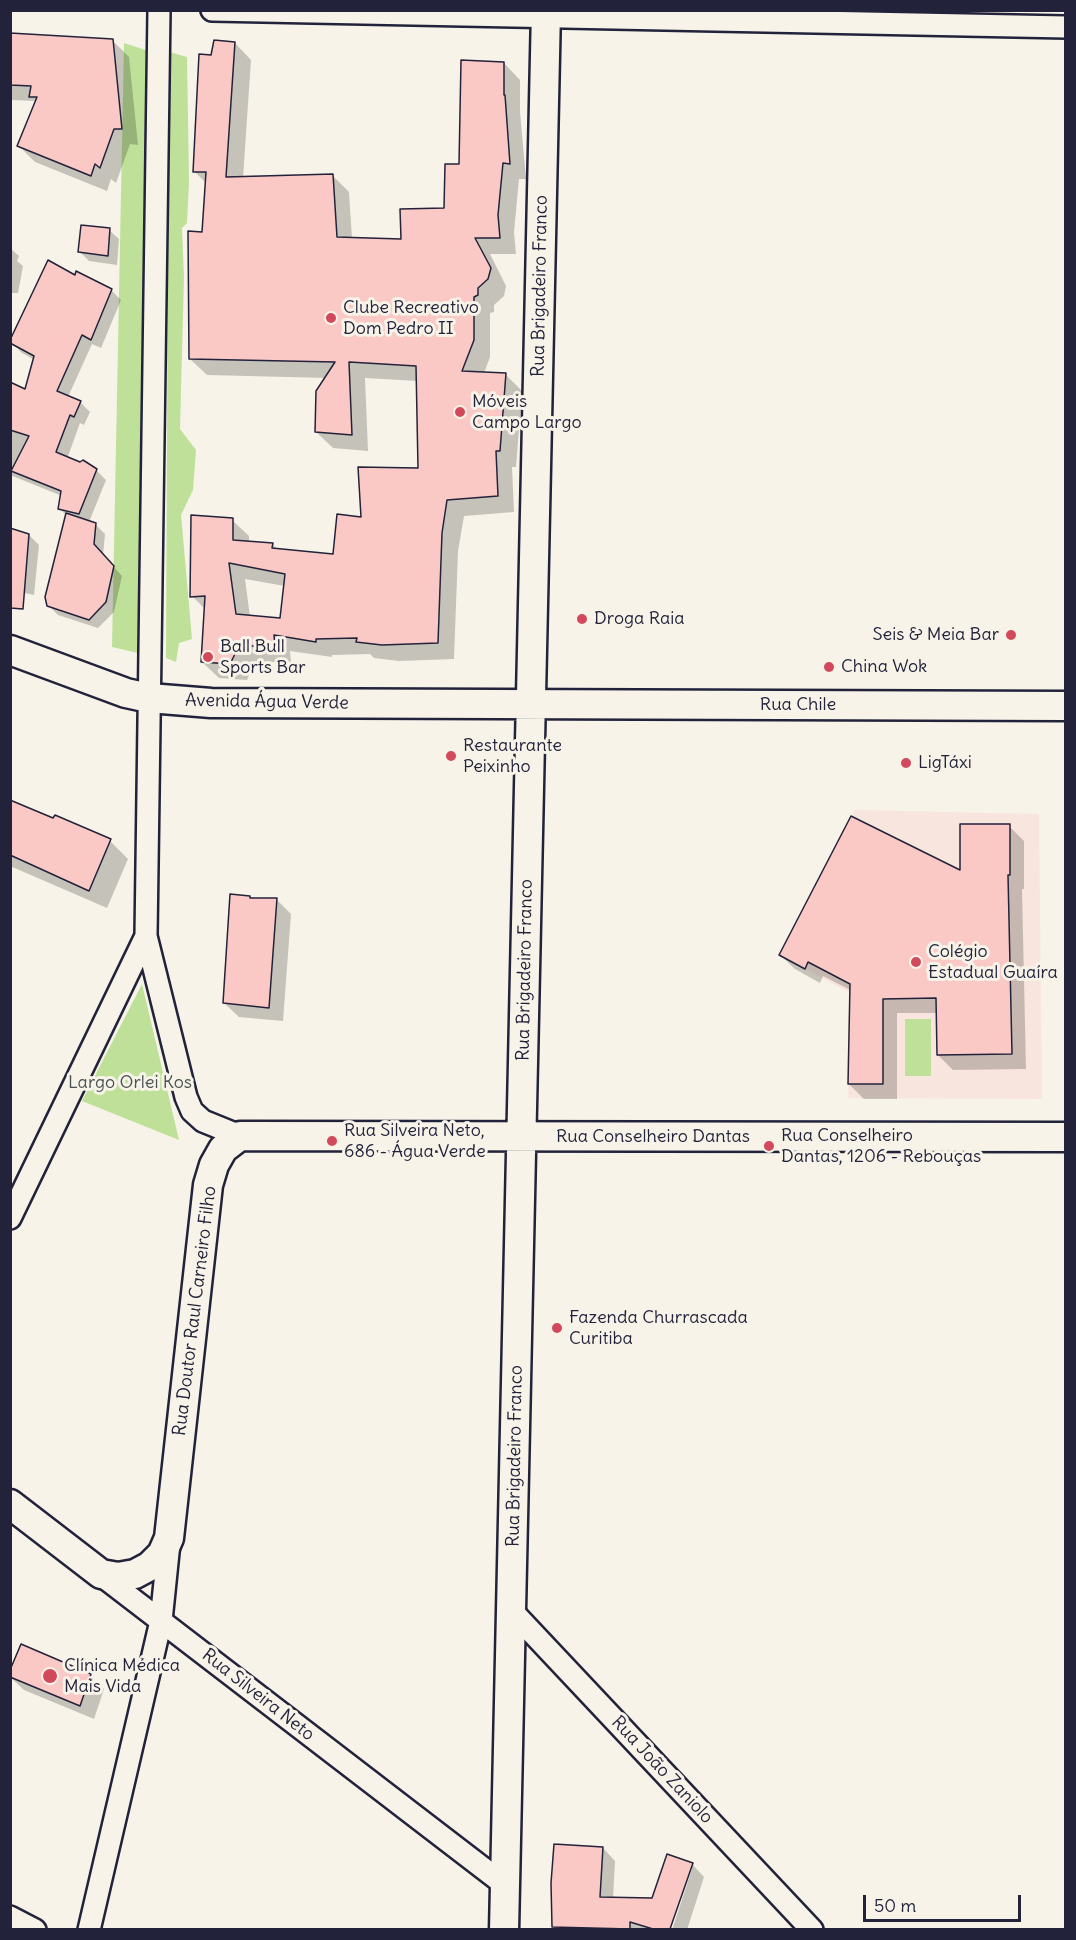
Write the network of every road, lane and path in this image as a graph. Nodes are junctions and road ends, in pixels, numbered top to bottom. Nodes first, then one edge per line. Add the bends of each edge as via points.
1 (159, 10) edge
2 (212, 10) edge
3 (546, 14) edge
4 (1065, 27) edge
5 (10, 650) edge
6 (149, 698) junction
7 (531, 704) junction
8 (1065, 706) edge
9 (146, 936) junction
10 (240, 1136) junction
11 (522, 1136) junction
12 (1065, 1137) edge
13 (10, 1218) edge
14 (10, 1504) edge
15 (169, 1539) junction
16 (101, 1574) junction
17 (511, 1610) junction
18 (161, 1621) junction
19 (505, 1885) junction
20 (10, 1917) edge
21 (35, 1929) edge
22 (89, 1929) edge
23 (504, 1929) edge
24 (813, 1929) edge

1 - 6 street
2 - 3 street
3 - 4 street
3 - 7 main road, Rua Brigadeiro Franco
5 - 6 main road, Avenida Água Verde via 102,686
6 - 7 main road, Avenida Água Verde via 211,703
6 - 9 street
7 - 8 main road, Rua Chile
7 - 11 main road, Rua Brigadeiro Franco
9 - 10 street via 192,1111
9 - 13 street
10 - 11 main road, Rua Conselheiro Dantas
10 - 15 main road, Rua Doutor Raul Carneiro Filho via 223,1149 207,1185
11 - 12 main road, Rua Conselheiro Dantas
11 - 17 main road, Rua Brigadeiro Franco
14 - 16 main road, Rua Silveira Neto
15 - 16 main road, Rua Doutor Raul Carneiro Filho via 162,1554 135,1574
15 - 18 street, Rua Doutor Raul Carneiro Filho
16 - 18 street, Rua Silveira Neto
17 - 19 main road, Rua Brigadeiro Franco
17 - 24 street, Rua João Zaniolo
18 - 19 street, Rua Silveira Neto
18 - 22 street, Rua Doutor Raul Carneiro Filho
19 - 23 main road, Rua Brigadeiro Franco
20 - 21 street

